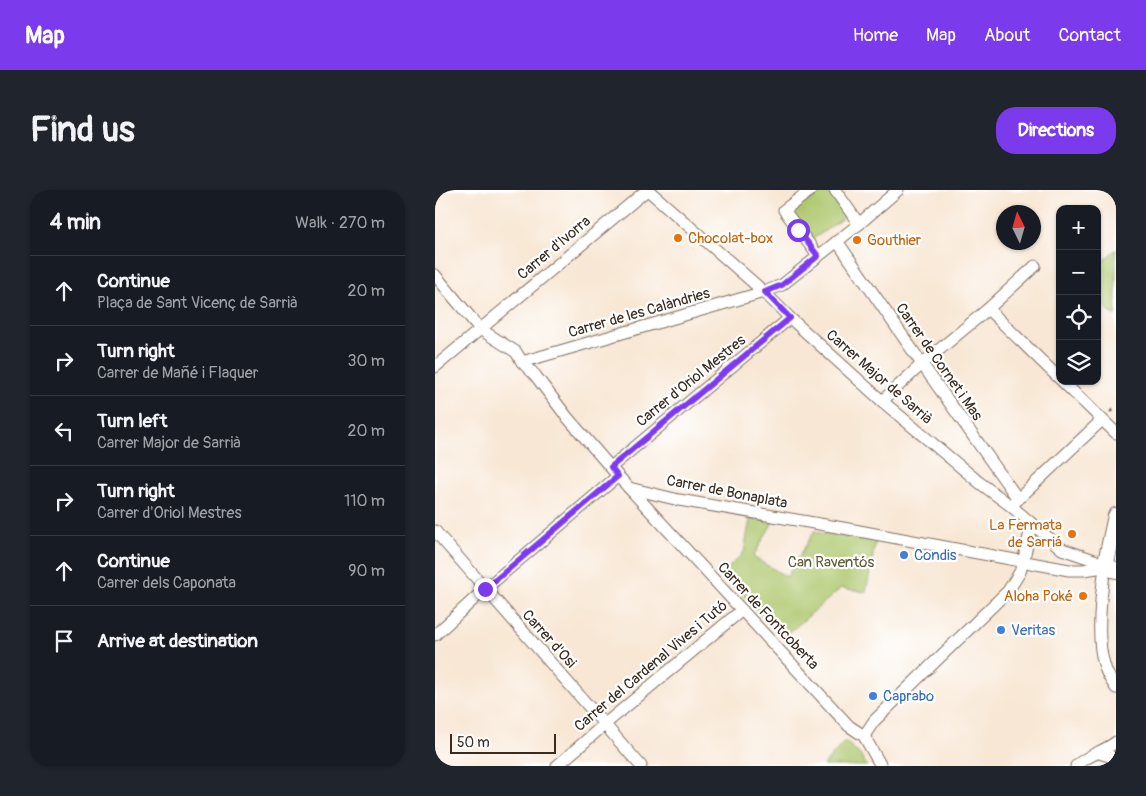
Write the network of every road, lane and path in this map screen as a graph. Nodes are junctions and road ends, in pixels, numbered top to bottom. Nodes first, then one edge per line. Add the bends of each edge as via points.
1 (647, 190) edge
2 (835, 190) edge
3 (898, 190) edge
4 (807, 191) edge
5 (859, 224) junction
6 (837, 241) junction
7 (818, 256) junction
8 (1035, 266) dead end
9 (435, 275) edge
10 (765, 292) junction
11 (988, 309) junction
12 (790, 318) junction
13 (480, 328) junction
14 (522, 362) junction
15 (922, 364) junction
16 (435, 366) edge
17 (1056, 375) edge
18 (1066, 385) edge
19 (882, 401) junction
20 (1102, 420) junction
21 (1116, 433) edge
22 (614, 471) junction
23 (629, 488) junction
24 (1014, 502) junction
25 (1116, 516) edge
26 (1032, 524) junction
27 (435, 531) edge
28 (1023, 562) junction
29 (1110, 568) edge
30 (485, 589) junction
31 (743, 610) junction
32 (435, 635) edge
33 (1116, 688) edge
34 (605, 724) junction
35 (864, 736) junction
36 (1116, 742) edge
37 (1099, 753) junction
38 (1116, 758) edge
39 (557, 766) edge
40 (641, 766) edge
41 (881, 766) edge
42 (1076, 766) edge

1 - 10 street, Carrer Major de Sarrià
1 - 13 street, Carrer d'Ivorra
2 - 5 street
3 - 5 street, Carrer de les Calàndries
4 - 7 street via 784,210
5 - 6 street, Carrer de les Calàndries
6 - 7 street, Carrer de les Calàndries
6 - 15 street, Carrer de Cornet i Mas
7 - 10 street, Carrer de les Calàndries via 782,285
8 - 11 street
9 - 13 street
10 - 12 street, Carrer Major de Sarrià
10 - 14 street, Carrer de les Calàndries
11 - 15 street
11 - 17 street
12 - 19 street, Carrer Major de Sarrià
12 - 22 street, Carrer d'Oriol Mestres
13 - 14 street via 516,352
13 - 16 street, Carrer d'Ivorra
14 - 22 street
15 - 19 street
15 - 24 street, Carrer de Cornet i Mas via 988,457
18 - 20 street
19 - 24 street, Carrer Major de Sarrià via 980,483
20 - 21 street
20 - 24 street
22 - 23 street
22 - 30 street, Carrer d'Oriol Mestres
23 - 28 street, Carrer de Bonaplata via 679,500
23 - 31 street, Carrer de Fontcoberta
24 - 26 street, Carrer Major de Sarrià
25 - 29 street
26 - 28 street
26 - 29 street, Carrer Major de Sarrià via 1062,549
27 - 30 street, Carrer d'Osi
28 - 29 street, Carrer de Bonaplata via 1069,570
28 - 35 street via 1008,591 874,720
29 - 33 street via 1102,591 1101,646 1104,665
30 - 32 street, Carrer d'Oriol Mestres
30 - 34 street, Carrer d'Osi
31 - 34 street, Carrer del Cardenal Vives i Tutó
31 - 35 street, Carrer de Fontcoberta via 849,726
34 - 39 street, Carrer del Cardenal Vives i Tutó
34 - 40 street, Carrer d'Osi
35 - 41 street, Carrer de Fontcoberta
36 - 37 street
37 - 38 street
37 - 42 street

